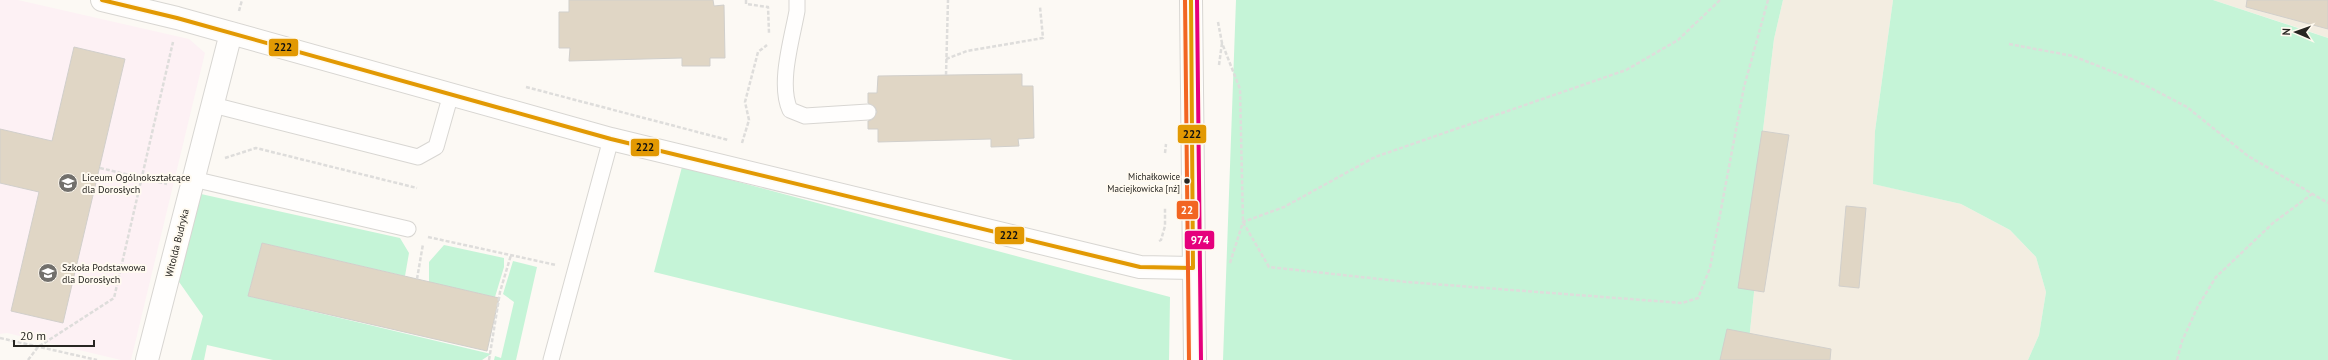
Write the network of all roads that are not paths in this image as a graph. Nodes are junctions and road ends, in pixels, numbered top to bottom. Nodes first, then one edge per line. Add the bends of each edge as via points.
1 (102, 0) edge
2 (796, 0) edge
3 (1191, 0) edge
4 (231, 33) junction
5 (451, 94) junction
6 (213, 105) junction
7 (868, 112) dead end
8 (611, 139) junction
9 (194, 179) junction
10 (408, 229) dead end
11 (1193, 268) junction
12 (147, 360) edge
13 (551, 360) edge
14 (1195, 360) edge

1 - 4 street
2 - 7 lane via 797,11 786,78 785,100 790,110 805,116
3 - 11 street
4 - 5 street
4 - 6 street, Witolda Budryka
5 - 6 lane via 436,147 418,157
5 - 8 street
6 - 9 street, Witolda Budryka
8 - 11 street via 1140,267
8 - 13 lane
9 - 10 lane
9 - 12 street, Witolda Budryka
11 - 14 street

